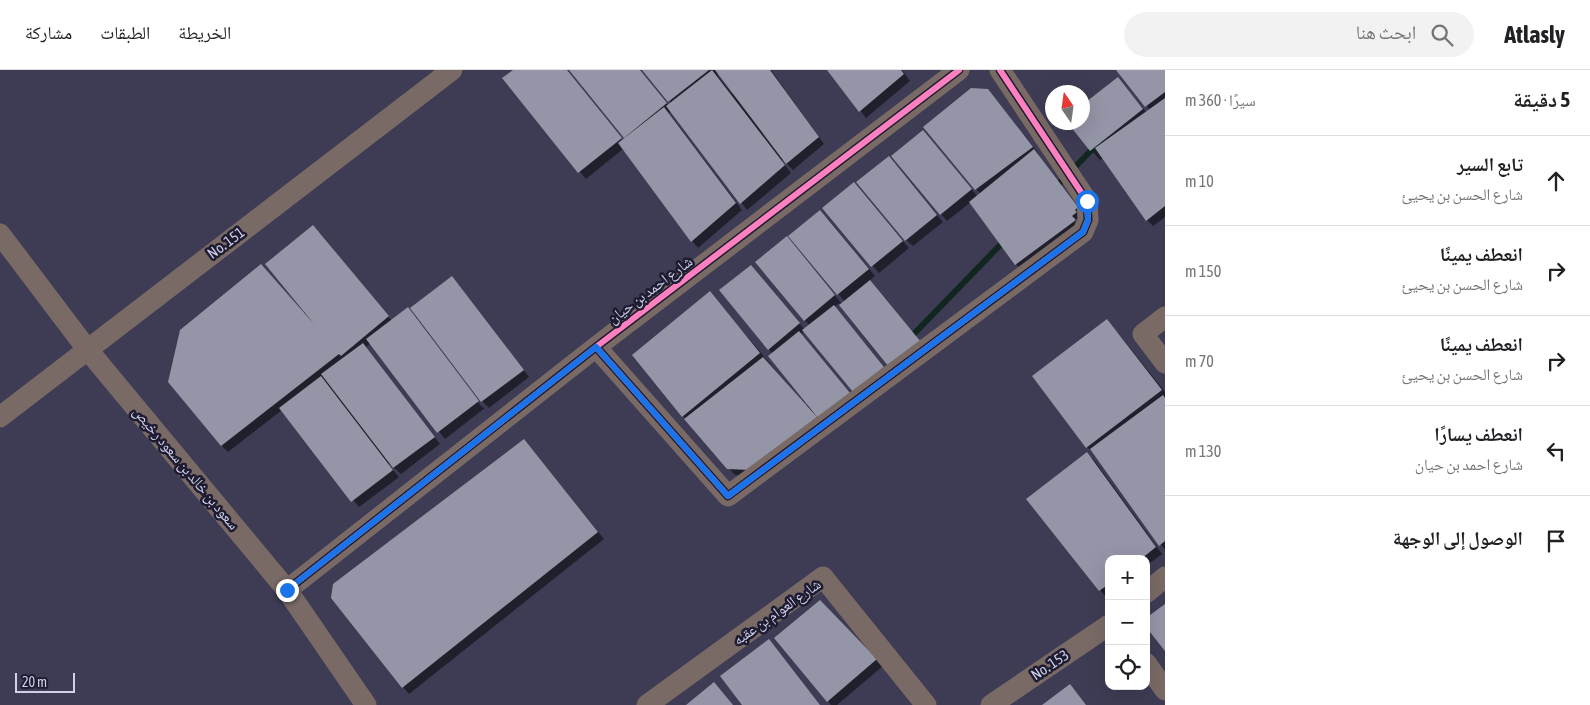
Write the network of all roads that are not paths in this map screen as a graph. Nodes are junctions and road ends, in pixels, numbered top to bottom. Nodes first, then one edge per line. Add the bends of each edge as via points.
1 (452, 70) edge
2 (959, 70) edge
3 (1000, 70) edge
4 (0, 234) edge
5 (1165, 317) edge
6 (596, 347) junction
7 (87, 349) junction
8 (1165, 363) edge
9 (0, 417) edge
10 (1165, 577) edge
11 (287, 590) junction
12 (1150, 590) edge
13 (1105, 628) edge
14 (1150, 669) edge
15 (1165, 690) edge
16 (366, 705) edge
17 (647, 705) edge
18 (926, 705) edge
19 (991, 705) edge

1 - 7 street, No. 151
2 - 6 street, شارع احمد بن حيان
3 - 6 street via 1087,201 1088,220 1083,232 728,496
4 - 7 street, سعود بن خالد بن سعود رخيص
5 - 8 street via 1143,334
6 - 11 street, شارع احمد بن حيان
7 - 9 street, No. 151
7 - 11 street, سعود بن خالد بن سعود رخيص
10 - 12 street
11 - 16 street, سعود بن خالد بن سعود رخيص
13 - 19 street, No. 153
14 - 15 street
17 - 18 street, شارع العوام بن عقبه via 824,578

